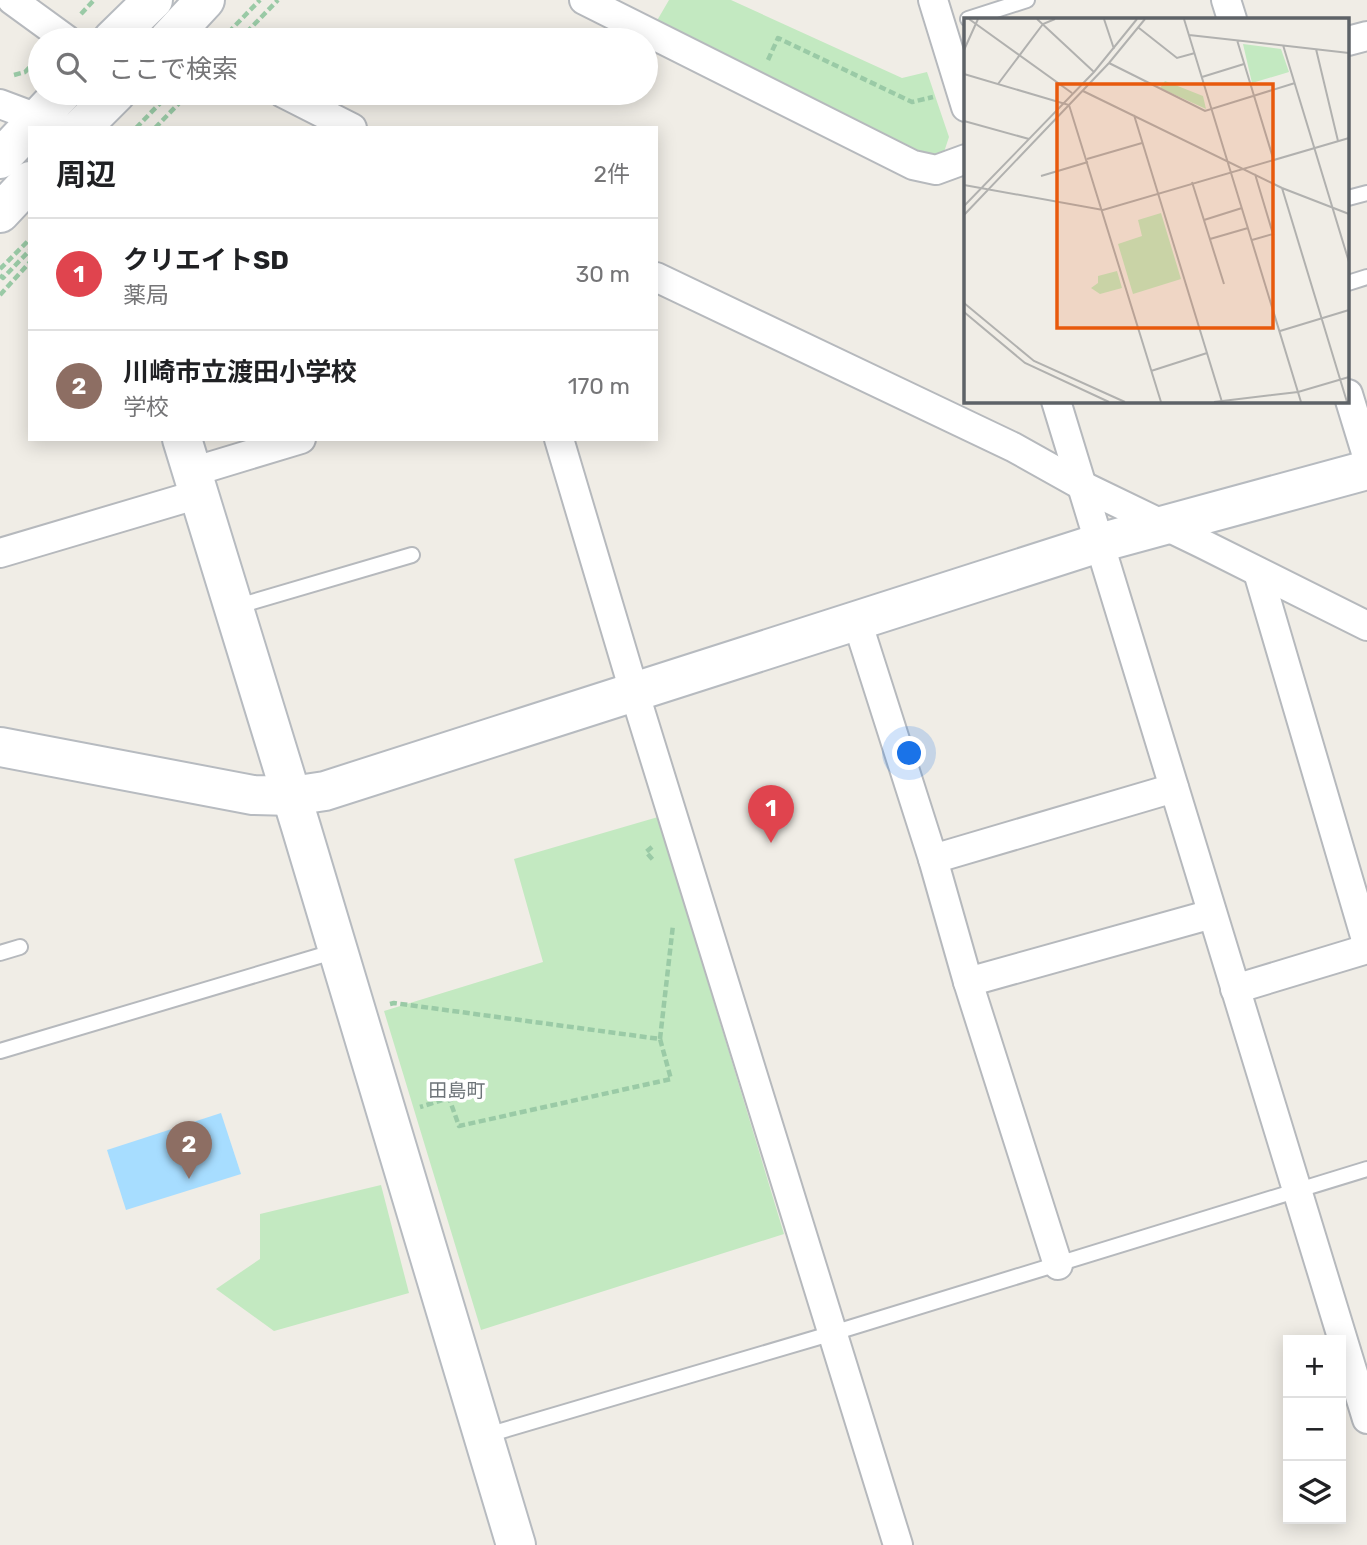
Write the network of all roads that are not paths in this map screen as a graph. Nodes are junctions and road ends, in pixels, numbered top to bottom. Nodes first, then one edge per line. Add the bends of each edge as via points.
1 (12, 0) edge
2 (153, 0) edge
3 (205, 0) edge
4 (584, 0) edge
5 (933, 0) edge
6 (1027, 0) edge
7 (1226, 0) edge
8 (971, 18) edge
9 (1231, 18) edge
10 (959, 22) edge
11 (50, 28) edge
12 (124, 28) edge
13 (178, 28) edge
14 (640, 28) edge
15 (1367, 36) edge
16 (658, 37) edge
17 (1350, 40) edge
18 (964, 83) edge
19 (0, 104) edge
20 (104, 105) edge
21 (307, 105) edge
22 (55, 113) edge
23 (39, 126) edge
24 (83, 126) edge
25 (348, 126) edge
26 (28, 136) edge
27 (0, 159) edge
28 (964, 160) edge
29 (28, 183) edge
30 (1367, 193) edge
31 (1350, 197) edge
32 (0, 213) edge
33 (1367, 277) edge
34 (658, 278) edge
35 (1350, 282) edge
36 (1350, 401) edge
37 (1056, 402) edge
38 (293, 441) edge
39 (560, 441) edge
40 (1367, 456) edge
41 (191, 468) edge
42 (1367, 470) edge
43 (1081, 485) junction
44 (1162, 525) junction
45 (1099, 543) junction
46 (0, 553) edge
47 (412, 555) dead end
48 (1258, 572) junction
49 (233, 607) junction
50 (857, 621) junction
51 (1367, 626) edge
52 (635, 691) junction
53 (0, 747) edge
54 (1174, 788) junction
55 (292, 796) junction
56 (933, 859) junction
57 (1212, 914) junction
58 (1367, 943) edge
59 (20, 947) dead end
60 (1367, 949) edge
61 (337, 950) junction
62 (0, 953) edge
63 (968, 982) junction
64 (1236, 989) junction
65 (0, 1051) edge
66 (1367, 1169) edge
67 (1297, 1191) junction
68 (1058, 1265) junction
69 (833, 1333) junction
70 (1367, 1419) edge
71 (483, 1437) junction
72 (516, 1545) edge
73 (898, 1545) edge

1 - 11 street
2 - 12 street
3 - 13 street
4 - 14 street
5 - 10 street
6 - 8 lane
7 - 9 street
10 - 18 street
15 - 17 street
16 - 28 street via 913,165 936,170
19 - 22 street
20 - 24 street
21 - 25 street
22 - 23 street
26 - 27 street
29 - 32 street
30 - 31 lane
33 - 35 lane
34 - 43 street via 1013,447
36 - 40 street
37 - 43 street
38 - 41 street
39 - 52 street
41 - 46 street
41 - 49 street
42 - 44 street
43 - 44 street
43 - 45 street
44 - 45 street
44 - 48 street
45 - 50 street
45 - 54 street
47 - 49 lane
48 - 51 street
48 - 58 street
49 - 55 street
50 - 52 street
50 - 56 street
52 - 55 street via 325,791
52 - 69 street
53 - 55 street via 253,795
54 - 56 street
54 - 57 street
55 - 61 street
56 - 63 street
57 - 63 street
57 - 64 street
59 - 62 lane
60 - 64 street
61 - 65 lane
61 - 71 street
63 - 68 street
64 - 67 street
66 - 67 lane
67 - 68 lane
67 - 70 street
68 - 69 lane
69 - 71 lane
69 - 73 street
71 - 72 street

